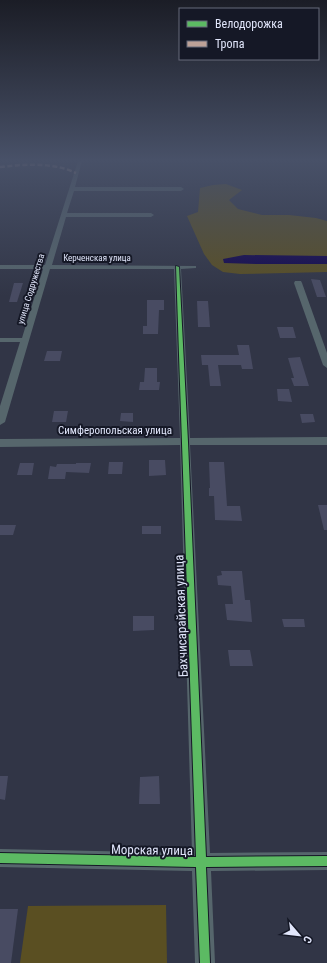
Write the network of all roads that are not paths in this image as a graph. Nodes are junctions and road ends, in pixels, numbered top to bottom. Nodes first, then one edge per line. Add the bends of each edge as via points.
1 (66, 206) edge
2 (63, 215) junction
3 (151, 215) dead end
4 (0, 267) edge
5 (48, 267) junction
6 (177, 267) junction
7 (194, 267) dead end
8 (298, 283) dead end
9 (0, 340) edge
10 (25, 340) junction
11 (327, 365) edge
12 (0, 422) edge
13 (327, 441) edge
14 (0, 442) edge
15 (185, 442) junction
16 (0, 858) edge
17 (327, 861) edge
18 (201, 862) junction
19 (205, 963) edge

1 - 2 street, улица Содружества
2 - 3 street
2 - 5 street, улица Содружества
4 - 5 street, Керченская улица
5 - 6 street, Керченская улица
5 - 10 street, улица Содружества
6 - 7 street, Керченская улица
6 - 15 street, Бахчисарайская улица
8 - 11 street
9 - 10 street
10 - 12 street, улица Содружества
13 - 15 street, Симферопольская улица
14 - 15 street, Симферопольская улица
15 - 18 street, Бахчисарайская улица
16 - 18 street, Морская улица
17 - 18 street, Морская улица
18 - 19 street, Бахчисарайская улица

